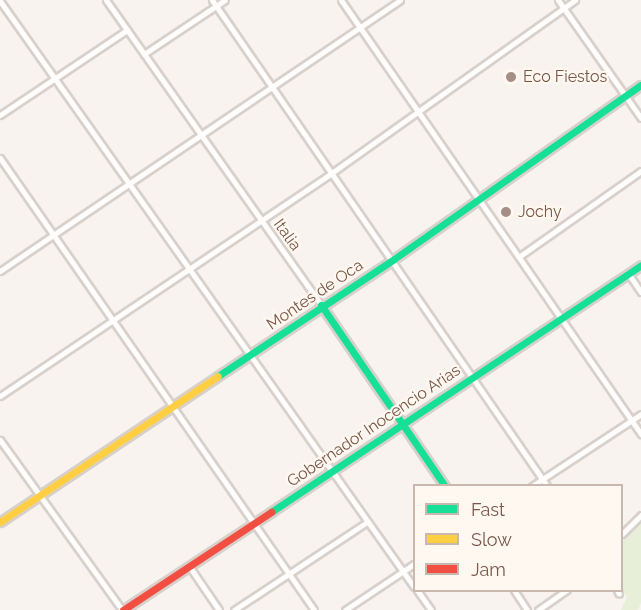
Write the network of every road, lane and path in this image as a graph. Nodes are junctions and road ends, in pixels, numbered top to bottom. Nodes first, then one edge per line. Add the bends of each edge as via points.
1 (106, 0) edge
2 (212, 0) edge
3 (225, 0) edge
4 (340, 0) edge
5 (400, 0) edge
6 (558, 0) edge
7 (575, 0) edge
8 (0, 1) edge
9 (216, 6) junction
10 (563, 8) junction
11 (360, 28) junction
12 (127, 30) junction
13 (144, 54) junction
14 (56, 78) junction
15 (641, 85) edge
16 (272, 89) junction
17 (625, 96) junction
18 (419, 112) junction
19 (0, 115) edge
20 (641, 118) edge
21 (201, 135) junction
22 (0, 158) edge
23 (641, 171) edge
24 (333, 172) junction
25 (130, 184) junction
26 (480, 198) junction
27 (260, 220) junction
28 (54, 236) junction
29 (520, 256) junction
30 (394, 259) junction
31 (641, 265) edge
32 (190, 268) junction
33 (0, 271) edge
34 (628, 273) junction
35 (641, 292) edge
36 (321, 305) junction
37 (562, 317) junction
38 (113, 319) junction
39 (250, 356) junction
40 (474, 376) junction
41 (0, 396) edge
42 (175, 407) junction
43 (641, 414) edge
44 (632, 421) junction
45 (404, 423) junction
46 (641, 434) edge
47 (0, 440) edge
48 (331, 470) junction
49 (542, 479) junction
50 (444, 484) edge
51 (535, 484) edge
52 (546, 484) edge
53 (40, 496) junction
54 (641, 515) edge
55 (0, 522) edge
56 (254, 522) junction
57 (367, 522) junction
58 (623, 532) edge
59 (413, 565) edge
60 (189, 566) junction
61 (403, 572) junction
62 (290, 573) junction
63 (413, 585) edge
64 (418, 592) edge
65 (515, 592) edge
66 (565, 592) edge
67 (123, 610) edge
68 (219, 610) edge
69 (234, 610) edge
70 (314, 610) edge
71 (345, 610) edge
72 (431, 610) edge
73 (527, 610) edge
74 (538, 610) edge

1 - 12 street, Italia
2 - 9 street
3 - 9 street
4 - 11 street
5 - 11 street
6 - 10 street
7 - 10 street
8 - 14 street
9 - 13 street
9 - 16 street
10 - 17 street
10 - 18 street
11 - 16 street
11 - 18 street
12 - 13 street, Italia
12 - 14 street
13 - 21 street, Italia
14 - 19 street
14 - 25 street
15 - 17 street, Montes de Oca
16 - 21 street
16 - 24 street
17 - 20 street
17 - 26 street, Montes de Oca
18 - 24 street
18 - 26 street
21 - 25 street
21 - 27 street, Italia
22 - 28 street
23 - 29 street
24 - 27 street
24 - 30 street
25 - 28 street
25 - 32 street
26 - 29 street
26 - 30 street, Montes de Oca
27 - 32 street
27 - 36 street, Italia
28 - 33 street
28 - 38 street
29 - 37 street
30 - 36 street, Montes de Oca
30 - 40 street
31 - 34 street, Gobernador Inocencio Arias
32 - 38 street
32 - 39 street
34 - 35 street
34 - 37 street, Gobernador Inocencio Arias
36 - 39 street, Montes de Oca
36 - 45 street, Italia
37 - 40 street, Gobernador Inocencio Arias
37 - 44 street
38 - 41 street
38 - 42 street
39 - 42 street, Montes de Oca
39 - 48 street
40 - 45 street, Gobernador Inocencio Arias
40 - 49 street
42 - 53 street, Montes de Oca
42 - 56 street
43 - 44 street
44 - 46 street
44 - 49 street
45 - 48 street, Gobernador Inocencio Arias
45 - 50 street, Italia
47 - 53 street
48 - 56 street, Gobernador Inocencio Arias
48 - 57 street
49 - 51 street
49 - 52 street
53 - 55 street, Montes de Oca
53 - 67 street
54 - 58 street
56 - 60 street, Gobernador Inocencio Arias
56 - 62 street
57 - 61 street
57 - 62 street
59 - 61 street
60 - 67 street, Gobernador Inocencio Arias
60 - 68 street
61 - 63 street
61 - 71 street
62 - 69 street
62 - 70 street
64 - 72 street
65 - 73 street
66 - 74 street

